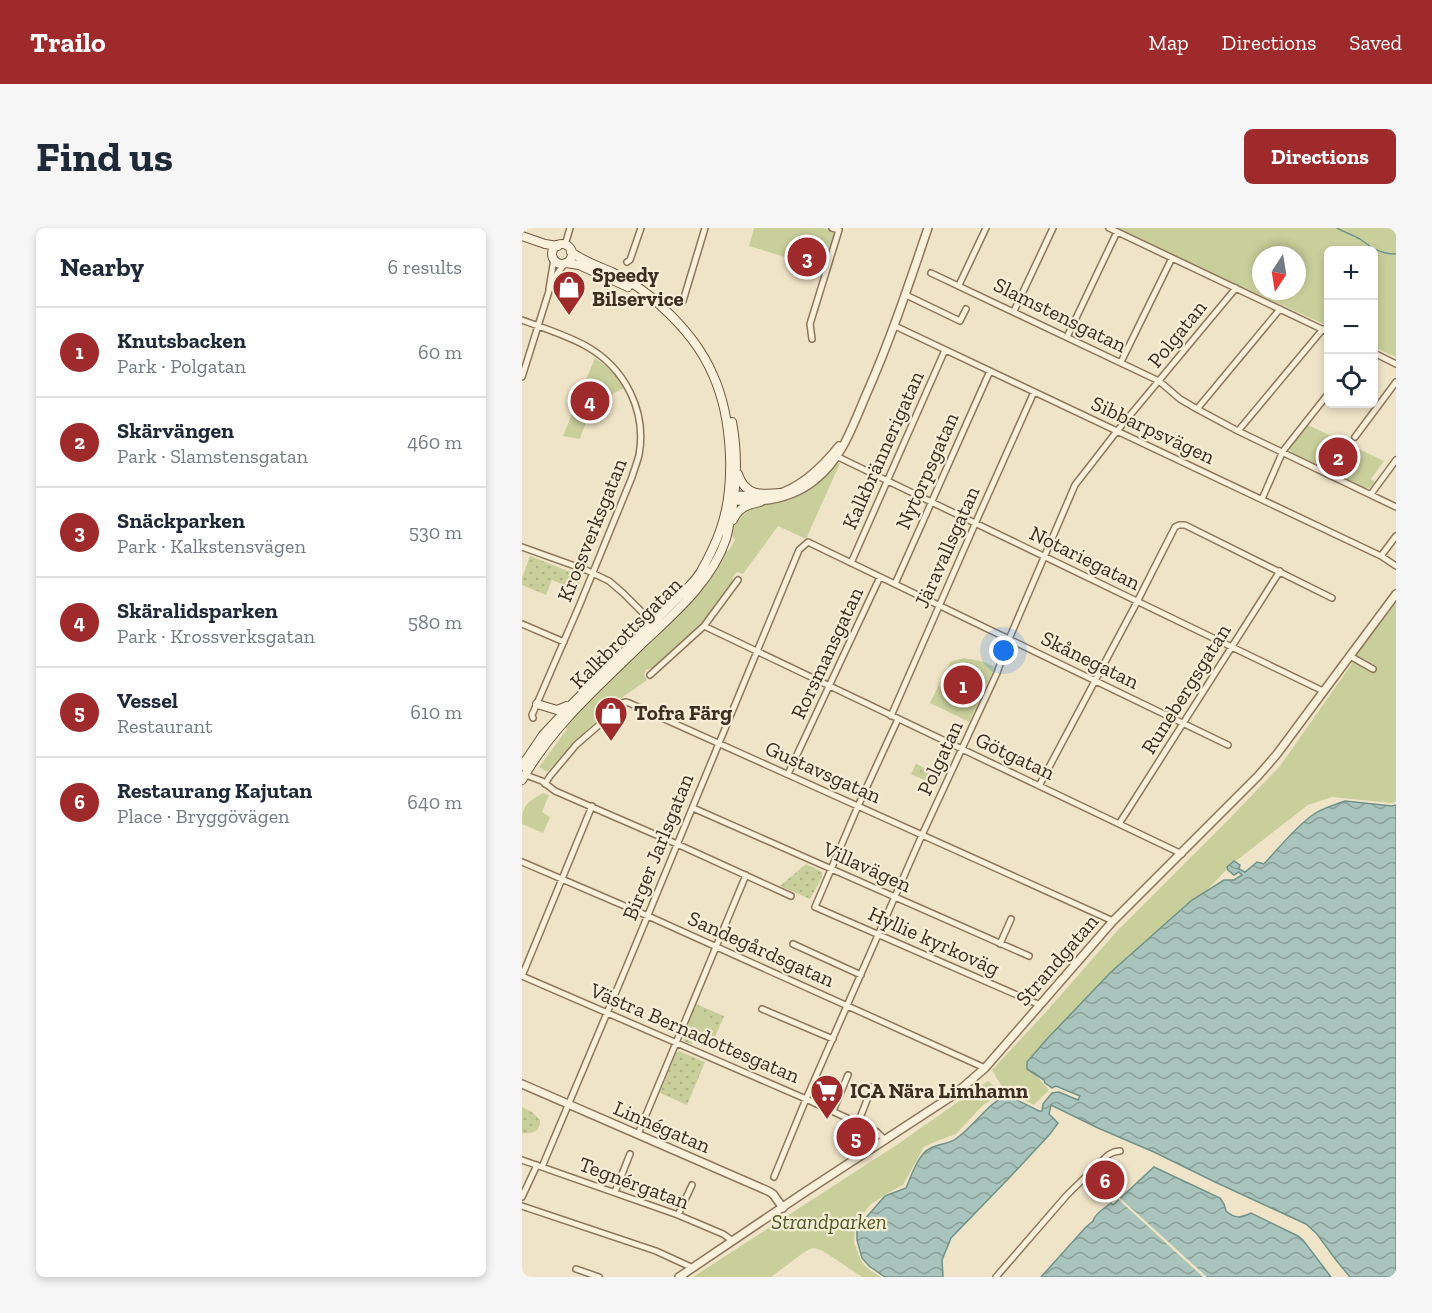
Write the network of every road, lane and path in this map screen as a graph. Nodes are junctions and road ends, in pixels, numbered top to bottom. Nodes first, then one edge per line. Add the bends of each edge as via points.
1 (570, 228) edge
2 (641, 228) edge
3 (705, 228) edge
4 (832, 228) edge
5 (928, 228) edge
6 (986, 228) edge
7 (1053, 228) edge
8 (1109, 228) edge
9 (1117, 232) junction
10 (522, 238) edge
11 (561, 245) junction
12 (571, 252) junction
13 (553, 257) junction
14 (1172, 258) junction
15 (627, 262) dead end
16 (566, 263) junction
17 (931, 273) dead end
18 (959, 285) junction
19 (1236, 288) junction
20 (549, 291) junction
21 (906, 294) junction
22 (678, 298) dead end
23 (966, 309) dead end
24 (1280, 309) junction
25 (1014, 311) junction
26 (522, 320) edge
27 (676, 321) junction
28 (538, 326) junction
29 (895, 326) junction
30 (1324, 329) edge
31 (1324, 332) edge
32 (1067, 337) junction
33 (812, 339) dead end
34 (945, 350) junction
35 (1376, 354) edge
36 (1120, 362) junction
37 (1396, 364) edge
38 (990, 371) junction
39 (714, 375) junction
40 (522, 377) edge
41 (1159, 381) junction
42 (1396, 382) edge
43 (1034, 392) junction
44 (1324, 400) edge
45 (1197, 409) junction
46 (1117, 431) junction
47 (1238, 431) junction
48 (1355, 437) dead end
49 (1283, 451) junction
50 (834, 456) junction
51 (1396, 460) edge
52 (736, 467) junction
53 (887, 482) junction
54 (781, 493) junction
55 (1371, 494) junction
56 (732, 498) junction
57 (1262, 499) junction
58 (760, 502) junction
59 (930, 503) junction
60 (1396, 507) edge
61 (975, 524) junction
62 (1396, 536) edge
63 (726, 538) junction
64 (808, 542) joint
65 (522, 547) edge
66 (1381, 556) junction
67 (1044, 557) junction
68 (851, 563) junction
69 (1396, 566) edge
70 (1280, 572) junction
71 (592, 573) junction
72 (880, 577) junction
73 (738, 580) dead end
74 (895, 584) junction
75 (1396, 594) edge
76 (1332, 598) dead end
77 (1137, 602) junction
78 (939, 605) junction
79 (653, 623) junction
80 (522, 624) edge
81 (704, 626) junction
82 (1009, 639) junction
83 (564, 642) junction
84 (1231, 647) junction
85 (757, 652) junction
86 (1350, 656) junction
87 (1373, 669) dead end
88 (650, 675) dead end
89 (1095, 681) junction
90 (829, 686) junction
91 (1323, 691) junction
92 (537, 705) junction
93 (571, 705) junction
94 (891, 716) junction
95 (532, 718) dead end
96 (898, 719) junction
97 (1184, 723) junction
98 (719, 744) junction
99 (1228, 745) dead end
100 (962, 749) junction
101 (523, 774) edge
102 (788, 774) junction
103 (545, 784) junction
104 (1039, 786) junction
105 (592, 806) junction
106 (858, 806) junction
107 (693, 808) junction
108 (1119, 824) junction
109 (922, 835) junction
110 (677, 844) junction
111 (1182, 854) junction
112 (522, 862) edge
113 (830, 869) junction
114 (746, 875) junction
115 (563, 879) junction
116 (791, 896) dead end
117 (895, 897) junction
118 (648, 916) junction
119 (1011, 919) dead end
120 (1113, 921) junction
121 (879, 934) junction
122 (793, 944) dead end
123 (1000, 944) junction
124 (716, 947) junction
125 (1029, 956) dead end
126 (861, 975) junction
127 (522, 976) edge
128 (847, 1005) junction
129 (1040, 1005) junction
130 (762, 1009) dead end
131 (607, 1012) junction
132 (833, 1039) junction
133 (676, 1042) junction
134 (985, 1068) junction
135 (848, 1075) dead end
136 (522, 1084) edge
137 (872, 1087) dead end
138 (806, 1099) junction
139 (568, 1104) junction
140 (833, 1111) junction
141 (858, 1123) junction
142 (638, 1134) junction
143 (885, 1140) junction
144 (1120, 1151) dead end
145 (630, 1154) dead end
146 (522, 1160) edge
147 (539, 1166) junction
148 (774, 1177) dead end
149 (692, 1185) dead end
150 (615, 1192) junction
151 (522, 1197) edge
152 (522, 1206) edge
153 (783, 1208) junction
154 (678, 1215) junction
155 (734, 1241) junction
156 (693, 1268) junction
157 (576, 1269) dead end
158 (599, 1277) edge
159 (679, 1277) edge
160 (996, 1277) edge

1 - 11 street
2 - 15 street
3 - 22 street via 683,301
4 - 33 street via 839,230 810,324
5 - 21 street
6 - 18 street
7 - 25 street
8 - 9 street
9 - 14 street
9 - 32 street
10 - 11 main road
10 - 13 main road
11 - 12 main road
11 - 13 main road via 554,249
12 - 16 main road
12 - 27 main road via 635,285
13 - 16 main road
13 - 20 street
14 - 19 street
14 - 36 street
16 - 20 street
16 - 27 main road via 629,288
17 - 18 street, Slamstensgatan
18 - 25 street, Slamstensgatan
19 - 24 street
19 - 41 street, Polgatan
20 - 28 street
21 - 23 street via 960,321
21 - 29 street
24 - 30 street
24 - 45 street
25 - 32 street, Slamstensgatan
26 - 28 street, Krossverksgatan
27 - 39 main road
28 - 40 street
28 - 71 street, Krossverksgatan via 582,344 608,361 627,386 638,413 639,456
29 - 34 street, Sibbarpsvägen
29 - 50 street via 851,431
31 - 47 street
32 - 36 street, Slamstensgatan
34 - 38 street, Sibbarpsvägen
34 - 53 street, Kalkbrännerigatan
35 - 37 street
36 - 41 street, Slamstensgatan
38 - 43 street, Sibbarpsvägen
38 - 59 street, Nytorpsgatan
39 - 52 main road, Kalkbrottsgatan via 732,419
39 - 56 main road via 729,429
41 - 45 street, Slamstensgatan
41 - 46 street, Polgatan
42 - 48 street
43 - 46 street, Sibbarpsvägen
43 - 61 street, Järavallsgatan
44 - 49 street
45 - 47 street, Slamstensgatan
46 - 57 street, Sibbarpsvägen
46 - 67 street, Polgatan via 1075,485
47 - 49 street, Slamstensgatan
49 - 55 street, Slamstensgatan
49 - 57 street
50 - 53 street, Notariegatan
50 - 54 street
50 - 58 street via 823,474 807,486
51 - 55 street
52 - 54 main road via 748,490
52 - 56 main road, Kalkbrottsgatan
53 - 59 street, Notariegatan
53 - 68 street, Kalkbrännerigatan
54 - 56 street
55 - 60 street, Slamstensgatan
56 - 58 street
56 - 63 main road, Kalkbrottsgatan
56 - 79 main road, Kalkbrottsgatan via 699,574
57 - 66 street, Sibbarpsvägen
58 - 63 main road via 740,508
59 - 61 street, Notariegatan
59 - 74 street, Nytorpsgatan
61 - 67 street, Notariegatan
61 - 78 street, Järavallsgatan
62 - 66 street
63 - 101 main road, Kalkbrottsgatan via 699,586 585,698
64 - 68 street, Skånegatan
64 - 85 street, Birger Jarlsgatan via 799,550
65 - 71 street
66 - 69 street, Sibbarpsvägen
67 - 77 street, Notariegatan
67 - 82 street, Polgatan
68 - 72 street, Skånegatan
70 - 76 street
70 - 77 street via 1179,525
70 - 84 street, Runebergsgatan
71 - 79 street via 617,587
71 - 83 street, Krossverksgatan
72 - 74 street, Skånegatan
72 - 90 street, Rorsmansgatan
73 - 81 street
74 - 78 street, Skånegatan
75 - 86 street, Strandgatan
77 - 84 street, Notariegatan
77 - 89 street
78 - 82 street, Skånegatan
78 - 94 street, Järavallsgatan
79 - 93 main road, Kalkbrottsgatan
80 - 83 street
81 - 85 street, Götgatan
81 - 88 street
82 - 89 street, Skånegatan
82 - 100 street, Polgatan
83 - 92 street, Krossverksgatan
84 - 91 street, Notariegatan
84 - 97 street, Runebergsgatan
85 - 90 street, Götgatan
85 - 98 street, Birger Jarlsgatan
86 - 87 street
86 - 91 street, Strandgatan
89 - 97 street, Skånegatan
89 - 104 street
90 - 94 street, Götgatan
90 - 102 street, Rorsmansgatan
91 - 111 street, Strandgatan via 1258,776
92 - 93 main road via 557,711
92 - 95 street, Krossverksgatan
93 - 101 main road, Kalkbrottsgatan via 543,735
94 - 96 street, Götgatan
96 - 100 street, Götgatan
96 - 106 street
97 - 99 street, Skånegatan
97 - 108 street, Runebergsgatan
98 - 102 street, Gustavsgatan
98 - 103 street, Gustavsgatan via 624,702 576,745
98 - 107 street, Birger Jarlsgatan
100 - 104 street, Götgatan
100 - 109 street, Polgatan
101 - 103 street
102 - 106 street, Gustavsgatan
103 - 105 street
104 - 108 street, Götgatan
105 - 110 street
105 - 115 street
106 - 109 street, Gustavsgatan
106 - 113 street
107 - 110 street, Birger Jarlsgatan
107 - 113 street, Villavägen
108 - 111 street, Götgatan
109 - 117 street, Polgatan
109 - 120 street, Gustavsgatan
110 - 114 street
110 - 118 street, Birger Jarlsgatan
111 - 120 street, Strandgatan
112 - 115 street, Sandegårdsgatan
113 - 117 street, Villavägen
113 - 121 street, Hyllie kyrkoväg via 815,907
114 - 116 street
114 - 124 street
115 - 118 street, Sandegårdsgatan
115 - 127 street
117 - 121 street, Polgatan
117 - 123 street, Villavägen
118 - 124 street, Sandegårdsgatan
118 - 131 street, Birger Jarlsgatan
119 - 123 street
120 - 129 street, Strandgatan
121 - 126 street, Polgatan
121 - 129 street, Hyllie kyrkoväg
122 - 126 street
123 - 125 street, Villavägen
124 - 128 street, Sandegårdsgatan
124 - 133 street
126 - 128 street, Polgatan
127 - 131 street, Västra Bernadottesgatan
128 - 132 street, Polgatan
128 - 134 street, Sandegårdsgatan
129 - 134 street, Strandgatan
130 - 132 street
131 - 133 street, Västra Bernadottesgatan
131 - 139 street, Birger Jarlsgatan
132 - 138 street, Polgatan
133 - 138 street, Västra Bernadottesgatan
133 - 142 street
134 - 143 street, Strandgatan via 955,1094
135 - 140 street
136 - 139 street, Linnégatan
137 - 141 street
138 - 140 street, Västra Bernadottesgatan
138 - 148 street, Polgatan
139 - 142 street, Linnégatan
139 - 147 street, Birger Jarlsgatan
140 - 141 street, Västra Bernadottesgatan
141 - 143 street, Västra Bernadottesgatan
142 - 153 street, Linnégatan via 768,1191
143 - 153 street, Strandgatan
144 - 160 street via 1108,1155 1067,1195
145 - 150 street
146 - 147 street, Tegnérgatan
147 - 150 street, Tegnérgatan
147 - 151 street, Birger Jarlsgatan
149 - 154 street
150 - 154 street, Tegnérgatan
152 - 156 street via 656,1251
153 - 155 street, Strandgatan
154 - 155 street, Tegnérgatan
155 - 156 street, Strandgatan
156 - 159 street, Strandgatan
157 - 158 street

